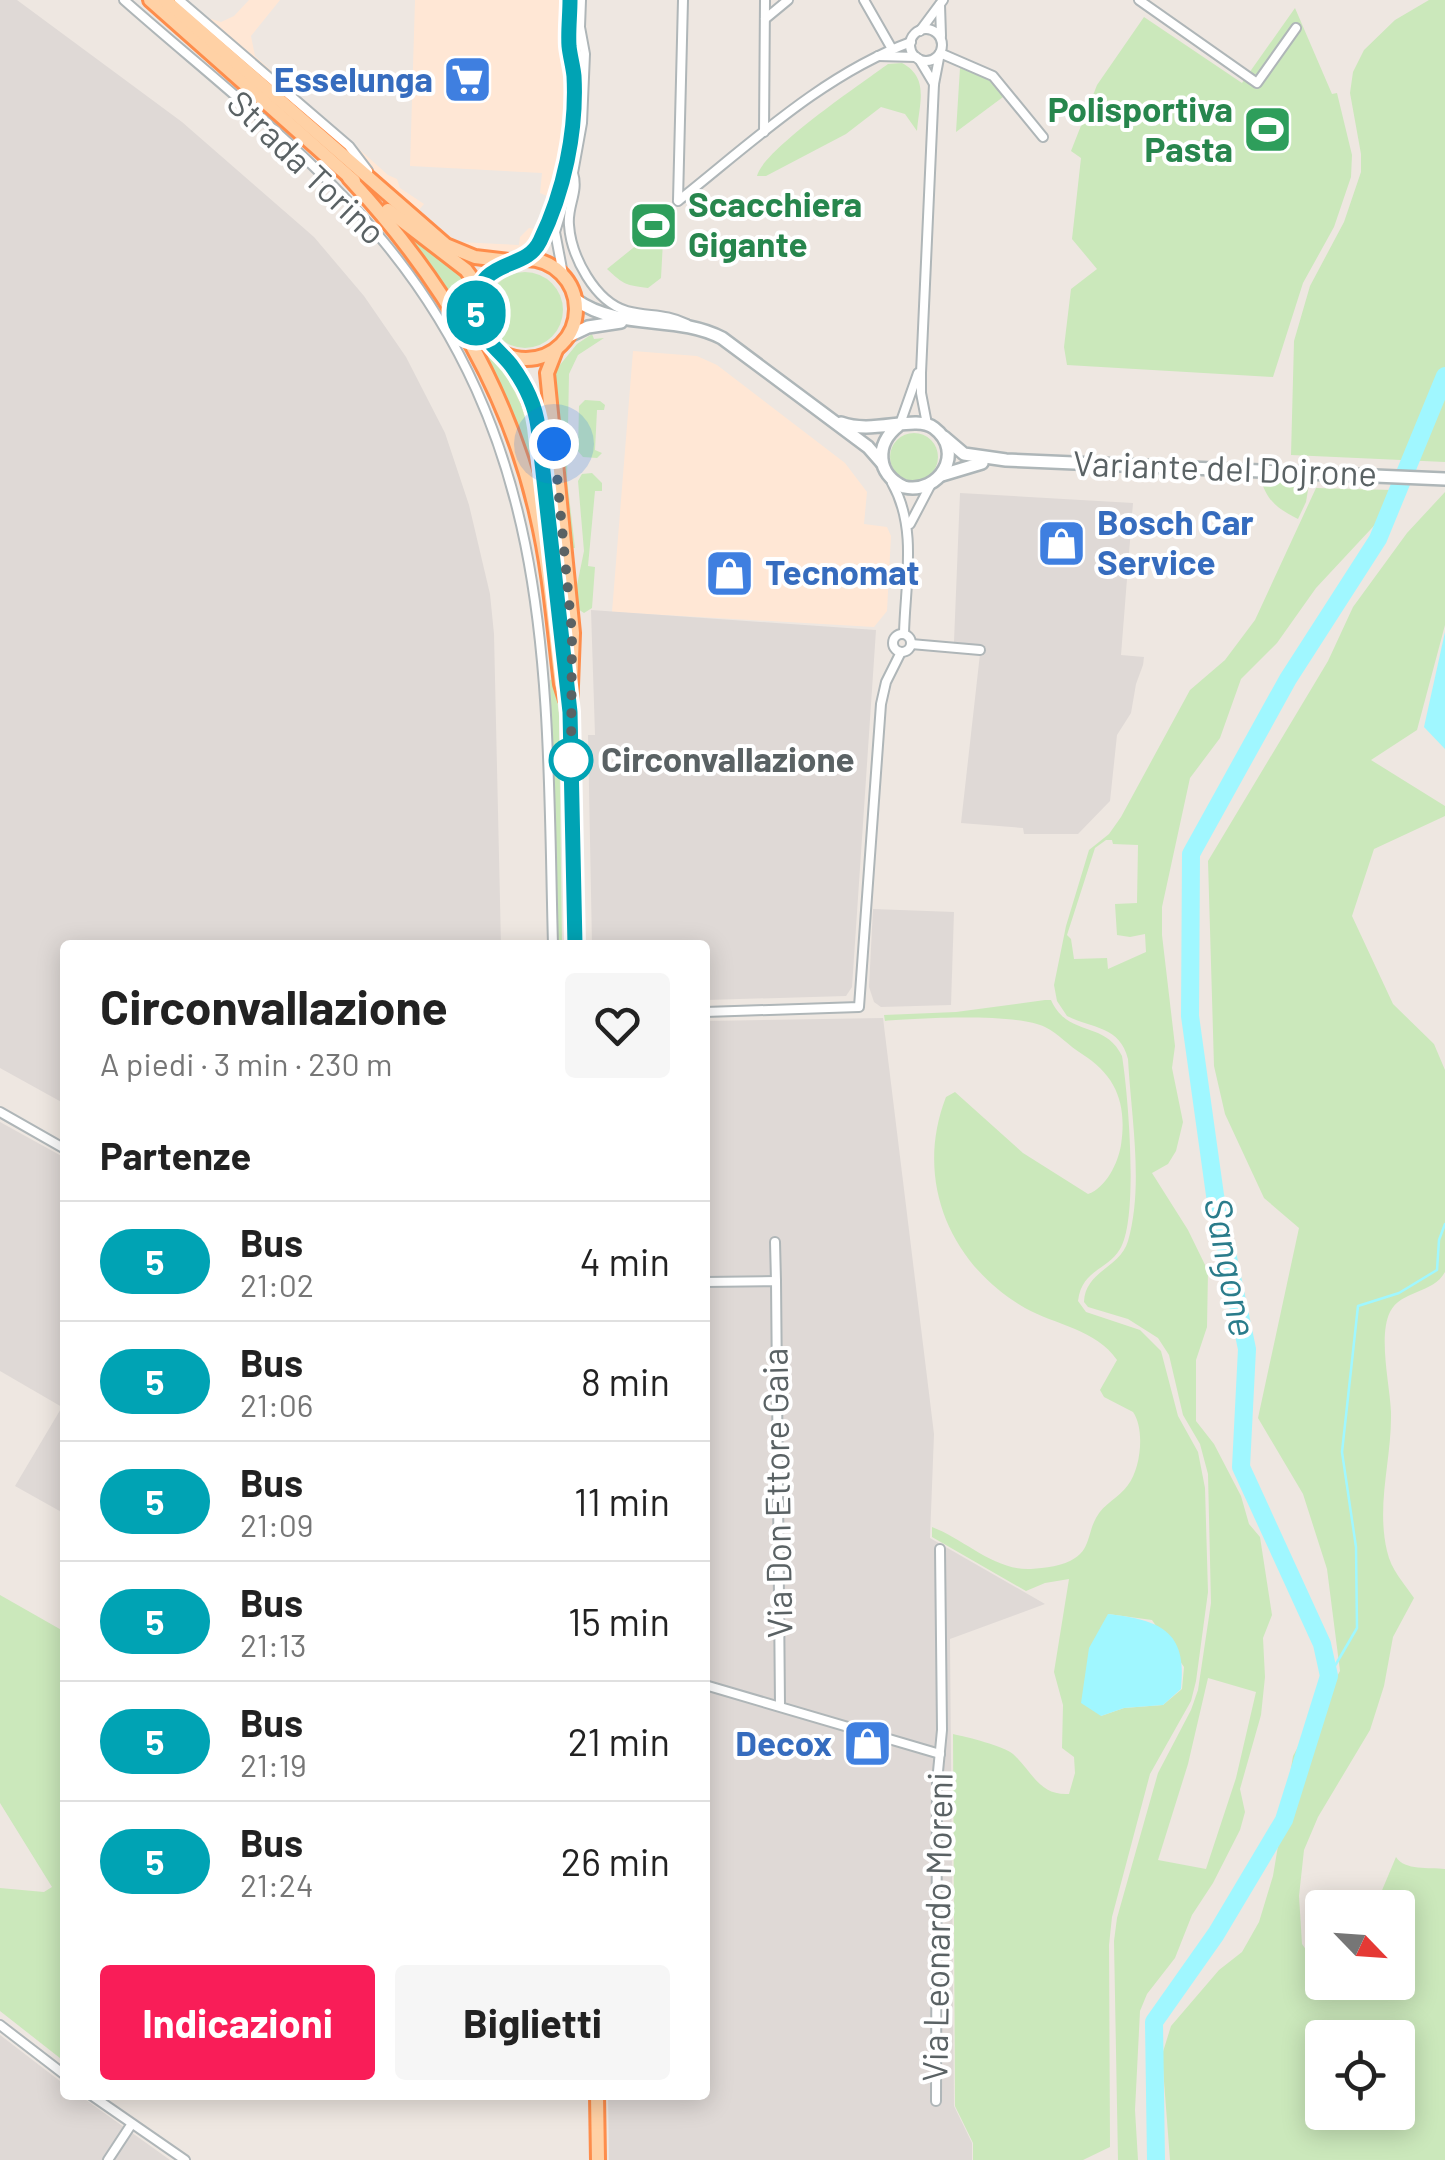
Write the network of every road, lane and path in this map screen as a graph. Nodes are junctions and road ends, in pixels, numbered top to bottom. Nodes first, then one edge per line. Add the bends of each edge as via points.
1 (124, 0) edge
2 (150, 0) edge
3 (166, 0) edge
4 (180, 0) edge
5 (570, 0) edge
6 (581, 0) edge
7 (683, 0) edge
8 (765, 0) edge
9 (788, 0) edge
10 (864, 0) edge
11 (1139, 0) edge
12 (942, 2) edge
13 (765, 19) junction
14 (1296, 28) dead end
15 (920, 30) junction
16 (941, 40) junction
17 (911, 42) junction
18 (892, 48) junction
19 (940, 53) junction
20 (878, 56) junction
21 (918, 58) junction
22 (934, 84) junction
23 (764, 132) junction
24 (1042, 137) dead end
25 (573, 173) junction
26 (350, 178) junction
27 (388, 198) junction
28 (526, 258) junction
29 (509, 262) junction
30 (563, 274) junction
31 (478, 296) junction
32 (576, 300) junction
33 (630, 321) junction
34 (697, 328) junction
35 (569, 336) junction
36 (556, 350) junction
37 (500, 352) junction
38 (922, 354) junction
39 (831, 418) junction
40 (927, 424) junction
41 (899, 425) junction
42 (944, 437) junction
43 (1006, 460) junction
44 (882, 464) junction
45 (942, 475) junction
46 (890, 479) junction
47 (1445, 479) edge
48 (930, 486) junction
49 (908, 528) junction
50 (904, 634) junction
51 (911, 644) junction
52 (980, 650) dead end
53 (901, 652) junction
54 (570, 712) junction
55 (552, 940) edge
56 (574, 940) edge
57 (710, 1012) edge
58 (0, 1112) edge
59 (60, 1146) edge
60 (775, 1242) dead end
61 (776, 1281) junction
62 (710, 1282) edge
63 (940, 1549) dead end
64 (710, 1686) edge
65 (780, 1705) junction
66 (940, 1754) junction
67 (0, 2025) edge
68 (60, 2071) edge
69 (98, 2100) edge
70 (597, 2100) edge
71 (936, 2101) dead end
72 (131, 2125) junction
73 (108, 2160) edge
74 (185, 2160) edge
75 (598, 2160) edge

1 - 55 street, Strada Torino via 354,208 428,302 478,391 515,492 534,587 546,693
2 - 26 main road
3 - 27 main road
4 - 27 street via 348,146
5 - 28 street via 574,79 567,162 544,231
6 - 25 street via 582,124
7 - 23 street via 678,200
8 - 13 street
9 - 13 street
10 - 18 street
11 - 14 street via 1257,83
12 - 15 street
12 - 16 street
13 - 23 street
15 - 16 street via 932,30
15 - 17 street
16 - 19 street
17 - 18 street
17 - 21 street
18 - 20 street
19 - 21 street via 933,60
19 - 22 street
19 - 24 street via 993,76
20 - 21 street
20 - 23 street
21 - 22 street
22 - 38 street
25 - 30 street via 555,232
25 - 34 street via 569,228 593,284 618,308 667,315
26 - 31 main road via 466,270
26 - 54 main road via 443,294 498,397 537,515
27 - 29 main road via 455,250
28 - 29 main road
28 - 30 main road
29 - 31 main road via 486,278
30 - 32 main road
31 - 37 main road via 479,326
32 - 33 street via 597,314
32 - 35 main road
33 - 34 street
33 - 35 street
34 - 39 street via 748,355
35 - 36 main road
36 - 37 main road via 531,359
36 - 54 main road via 547,373 571,613
37 - 54 main road via 528,390 537,416
38 - 40 street
38 - 41 street
39 - 41 street via 860,428
39 - 44 street
40 - 41 street
40 - 42 street
41 - 44 street via 880,452
42 - 43 street, Variante del Dojrone via 964,454
42 - 45 street via 949,458
43 - 45 street, Variante del Dojrone
43 - 47 street, Variante del Dojrone
44 - 46 street
45 - 48 street
46 - 48 street via 912,489
46 - 49 street
48 - 49 street
49 - 50 street
50 - 51 street
50 - 53 street via 893,641
51 - 52 street
51 - 53 street
53 - 57 street via 881,704 859,1007
54 - 56 main road
58 - 59 street
60 - 61 street, Via Don Ettore Gaia
61 - 62 street
61 - 65 street, Via Don Ettore Gaia
63 - 66 street, Via Leonardo Moreni
64 - 65 street, Via Leonardo Moreni
65 - 66 street, Via Leonardo Moreni
66 - 71 street, Via Leonardo Moreni
67 - 68 street
69 - 72 street
70 - 75 main road
72 - 73 street
72 - 74 street

